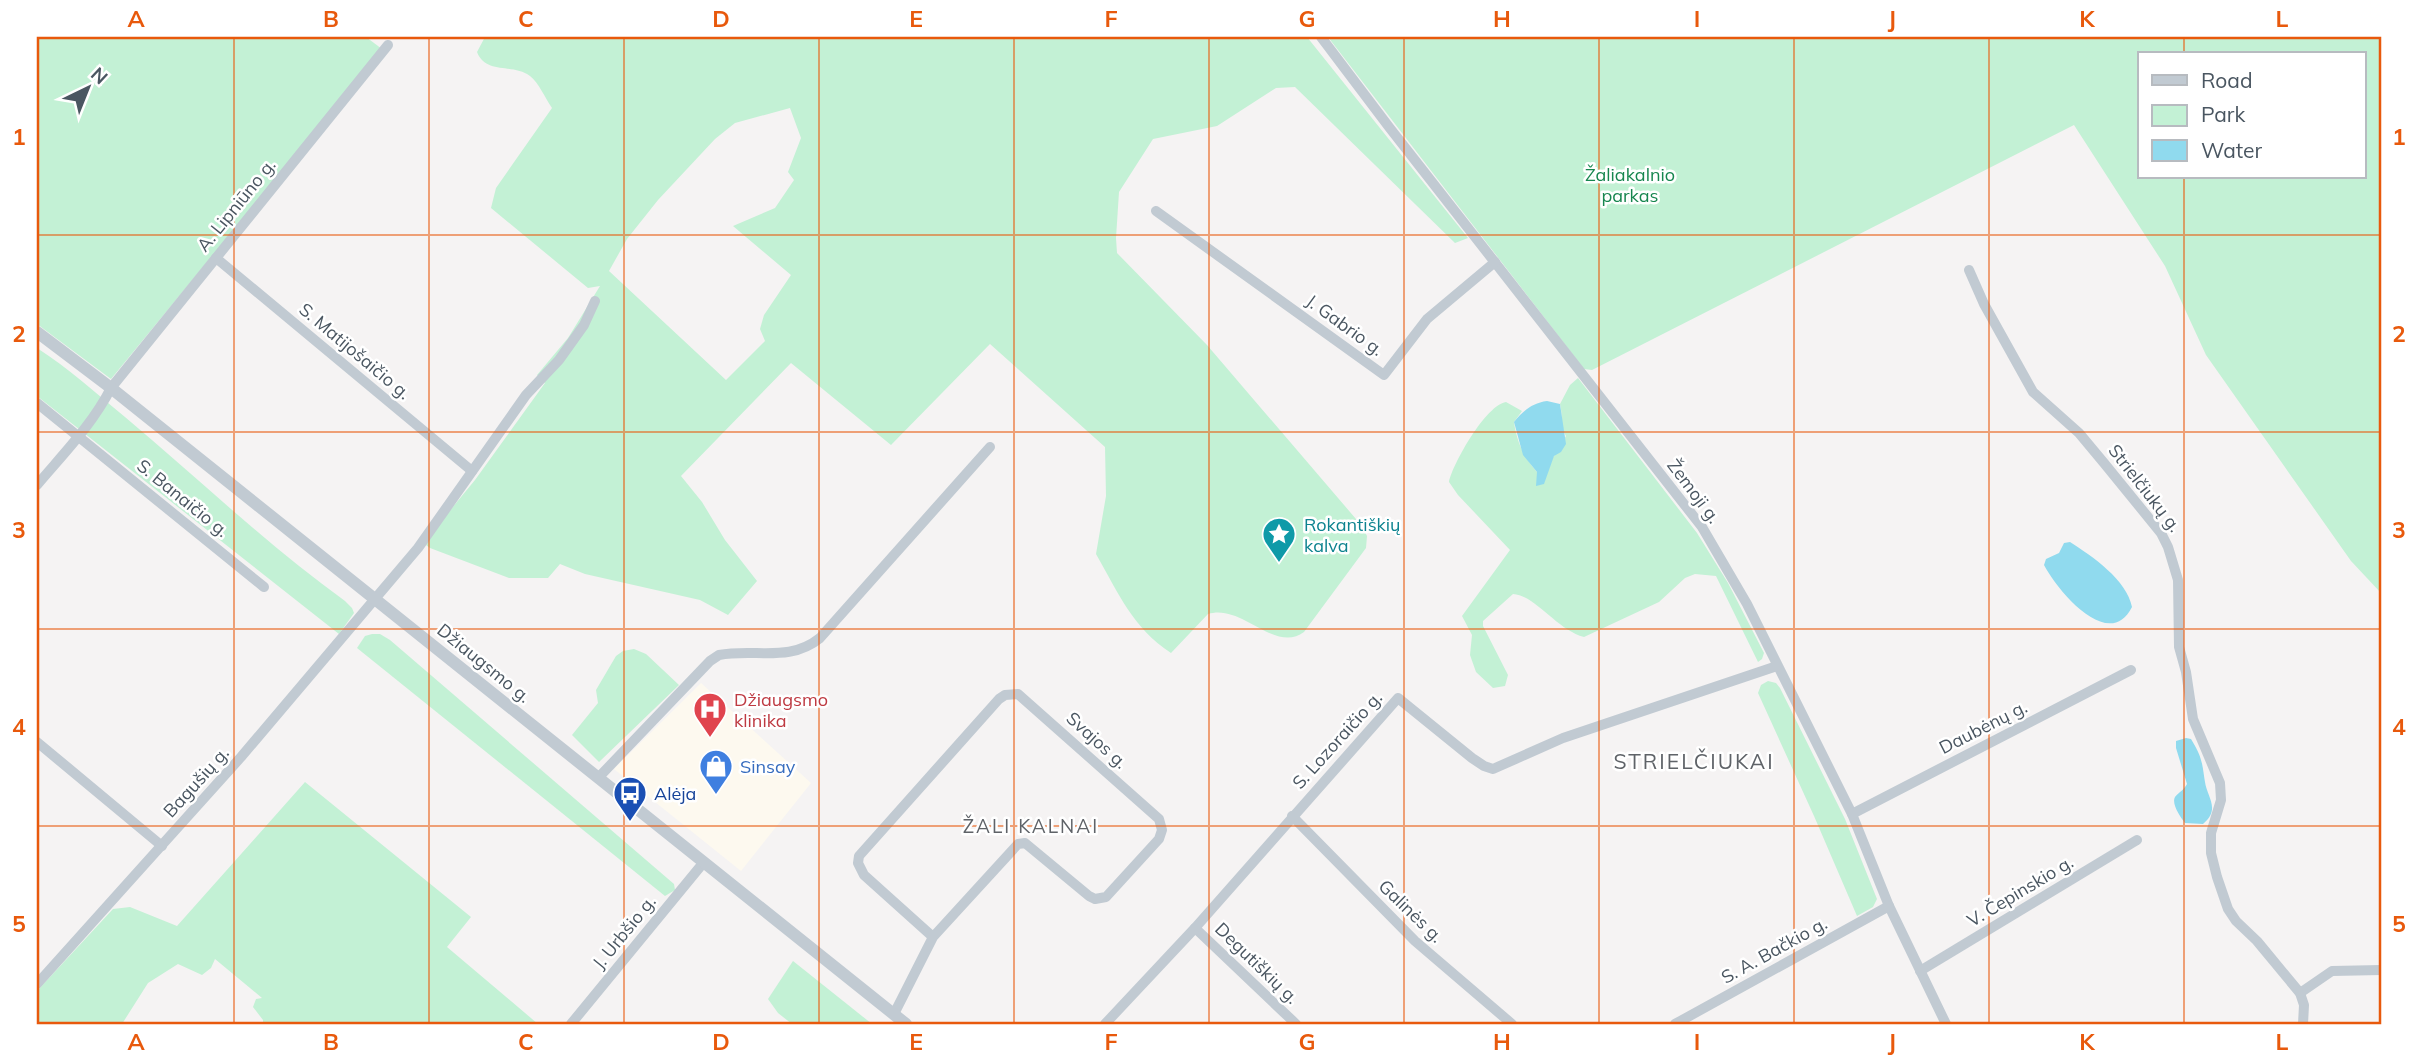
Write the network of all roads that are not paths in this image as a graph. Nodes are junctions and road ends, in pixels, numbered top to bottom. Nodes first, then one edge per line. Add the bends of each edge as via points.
1 (1321, 37) edge
2 (388, 45) dead end
3 (1156, 211) dead end
4 (216, 258) junction
5 (1494, 262) junction
6 (1969, 270) dead end
7 (596, 301) dead end
8 (37, 332) edge
9 (111, 388) junction
10 (37, 402) edge
11 (80, 436) junction
12 (990, 447) dead end
13 (472, 471) junction
14 (37, 485) edge
15 (264, 587) dead end
16 (376, 599) junction
17 (1777, 666) junction
18 (2131, 670) dead end
19 (37, 742) edge
20 (598, 778) junction
21 (1852, 814) junction
22 (1292, 816) junction
23 (2137, 840) dead end
24 (162, 846) junction
25 (704, 862) junction
26 (1889, 906) junction
27 (1195, 928) junction
28 (933, 937) junction
29 (2381, 970) edge
30 (1920, 971) junction
31 (39, 976) edge
32 (2300, 993) junction
33 (894, 1014) junction
34 (571, 1024) edge
35 (906, 1024) edge
36 (1105, 1024) edge
37 (1296, 1024) edge
38 (1511, 1024) edge
39 (1675, 1024) edge
40 (1945, 1024) edge
41 (2303, 1024) edge

1 - 5 street, Žemoji g.
2 - 4 street, A. Lipniūno g.
3 - 5 street, J. Gabrio g. via 1384,374 1427,318
4 - 9 street, A. Lipniūno g.
4 - 13 street, S. Matijošaičio g.
5 - 17 street, Žemoji g. via 1702,527
6 - 32 street, Strielčiukų g. via 2032,392 2096,453 2168,547 2178,580 2179,647 2193,719 2220,783 2221,800 2211,833 2217,877 2236,921
7 - 13 street, Bagušių g. via 559,360 526,395
8 - 9 street, Džiaugsmo g.
9 - 11 street
9 - 16 street, Džiaugsmo g.
10 - 11 street, S. Banaičio g.
11 - 14 street
11 - 15 street, S. Banaičio g.
12 - 20 street via 820,638 790,653 719,655
13 - 16 street, Bagušių g.
16 - 20 street, Džiaugsmo g.
16 - 24 street, Bagušių g.
17 - 21 street, Žemoji g.
17 - 22 street, S. Lozoraičio g. via 1563,738 1493,769 1472,758 1398,698
18 - 21 street, Daubėnų g.
19 - 24 street
20 - 25 street, Džiaugsmo g.
21 - 26 street, Žemoji g.
22 - 27 street, S. Lozoraičio g.
22 - 38 street, Galinės g. via 1415,941
23 - 30 street, V. Čepinskio g.
24 - 31 street, Bagušių g.
25 - 33 street, Džiaugsmo g.
25 - 34 street, J. Urbšio g.
26 - 30 street, Žemoji g.
26 - 39 street, S. A. Bačkio g.
27 - 36 street, S. Lozoraičio g.
27 - 37 street, Degutiškių g.
28 - 28 street, Svajos g. via 1018,844 1031,847 1089,897 1101,899 1159,839 1159,819 1018,694 999,699 859,856 864,875
28 - 33 street, Svajos g.
29 - 32 street via 2332,971
30 - 40 street, Žemoji g.
32 - 41 street
33 - 35 street, Džiaugsmo g.

